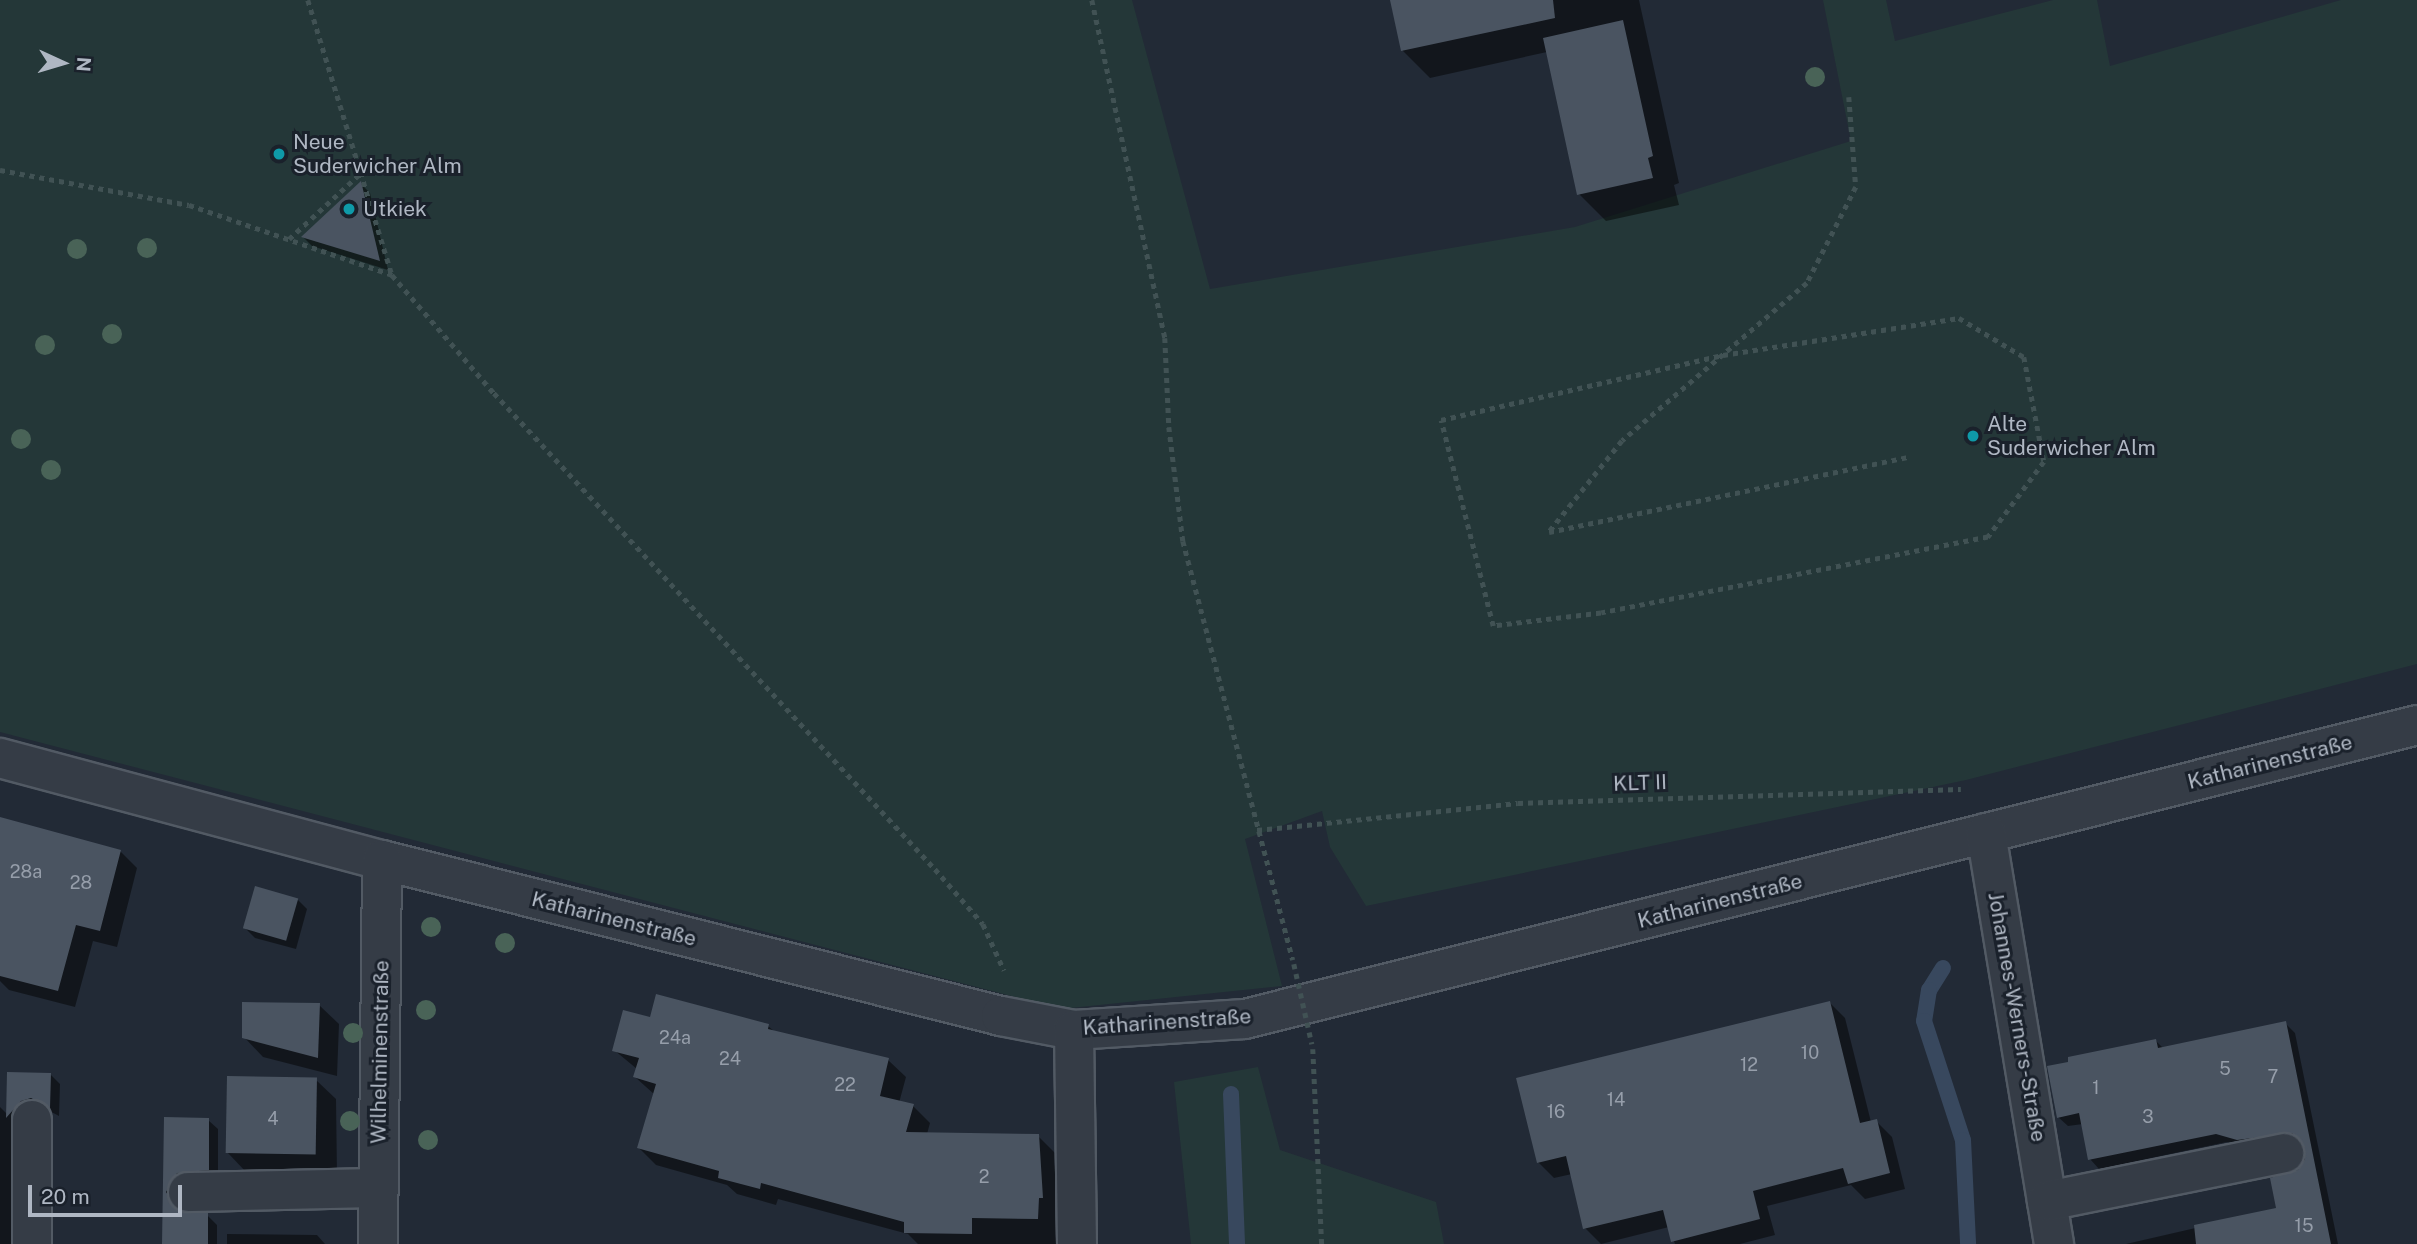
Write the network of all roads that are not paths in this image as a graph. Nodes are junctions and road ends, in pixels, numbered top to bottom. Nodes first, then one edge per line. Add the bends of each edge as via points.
1 (2417, 725) edge
2 (0, 758) edge
3 (1986, 834) junction
4 (382, 860) junction
5 (1074, 1030) junction
6 (32, 1121) dead end
7 (2284, 1153) dead end
8 (379, 1188) junction
9 (188, 1192) dead end
10 (2047, 1201) junction
11 (32, 1244) edge
12 (378, 1244) edge
13 (1077, 1244) edge
14 (2054, 1244) edge

1 - 3 street, Katharinenstraße
2 - 4 street, Katharinenstraße
3 - 5 street, Katharinenstraße via 1245,1019
3 - 10 street, Johannes-Werners-Straße
4 - 5 street, Katharinenstraße via 1001,1016
4 - 8 street, Wilhelminenstraße
5 - 13 street
6 - 11 street
7 - 10 street
8 - 9 street
8 - 12 street, Wilhelminenstraße
10 - 14 street, Johannes-Werners-Straße

